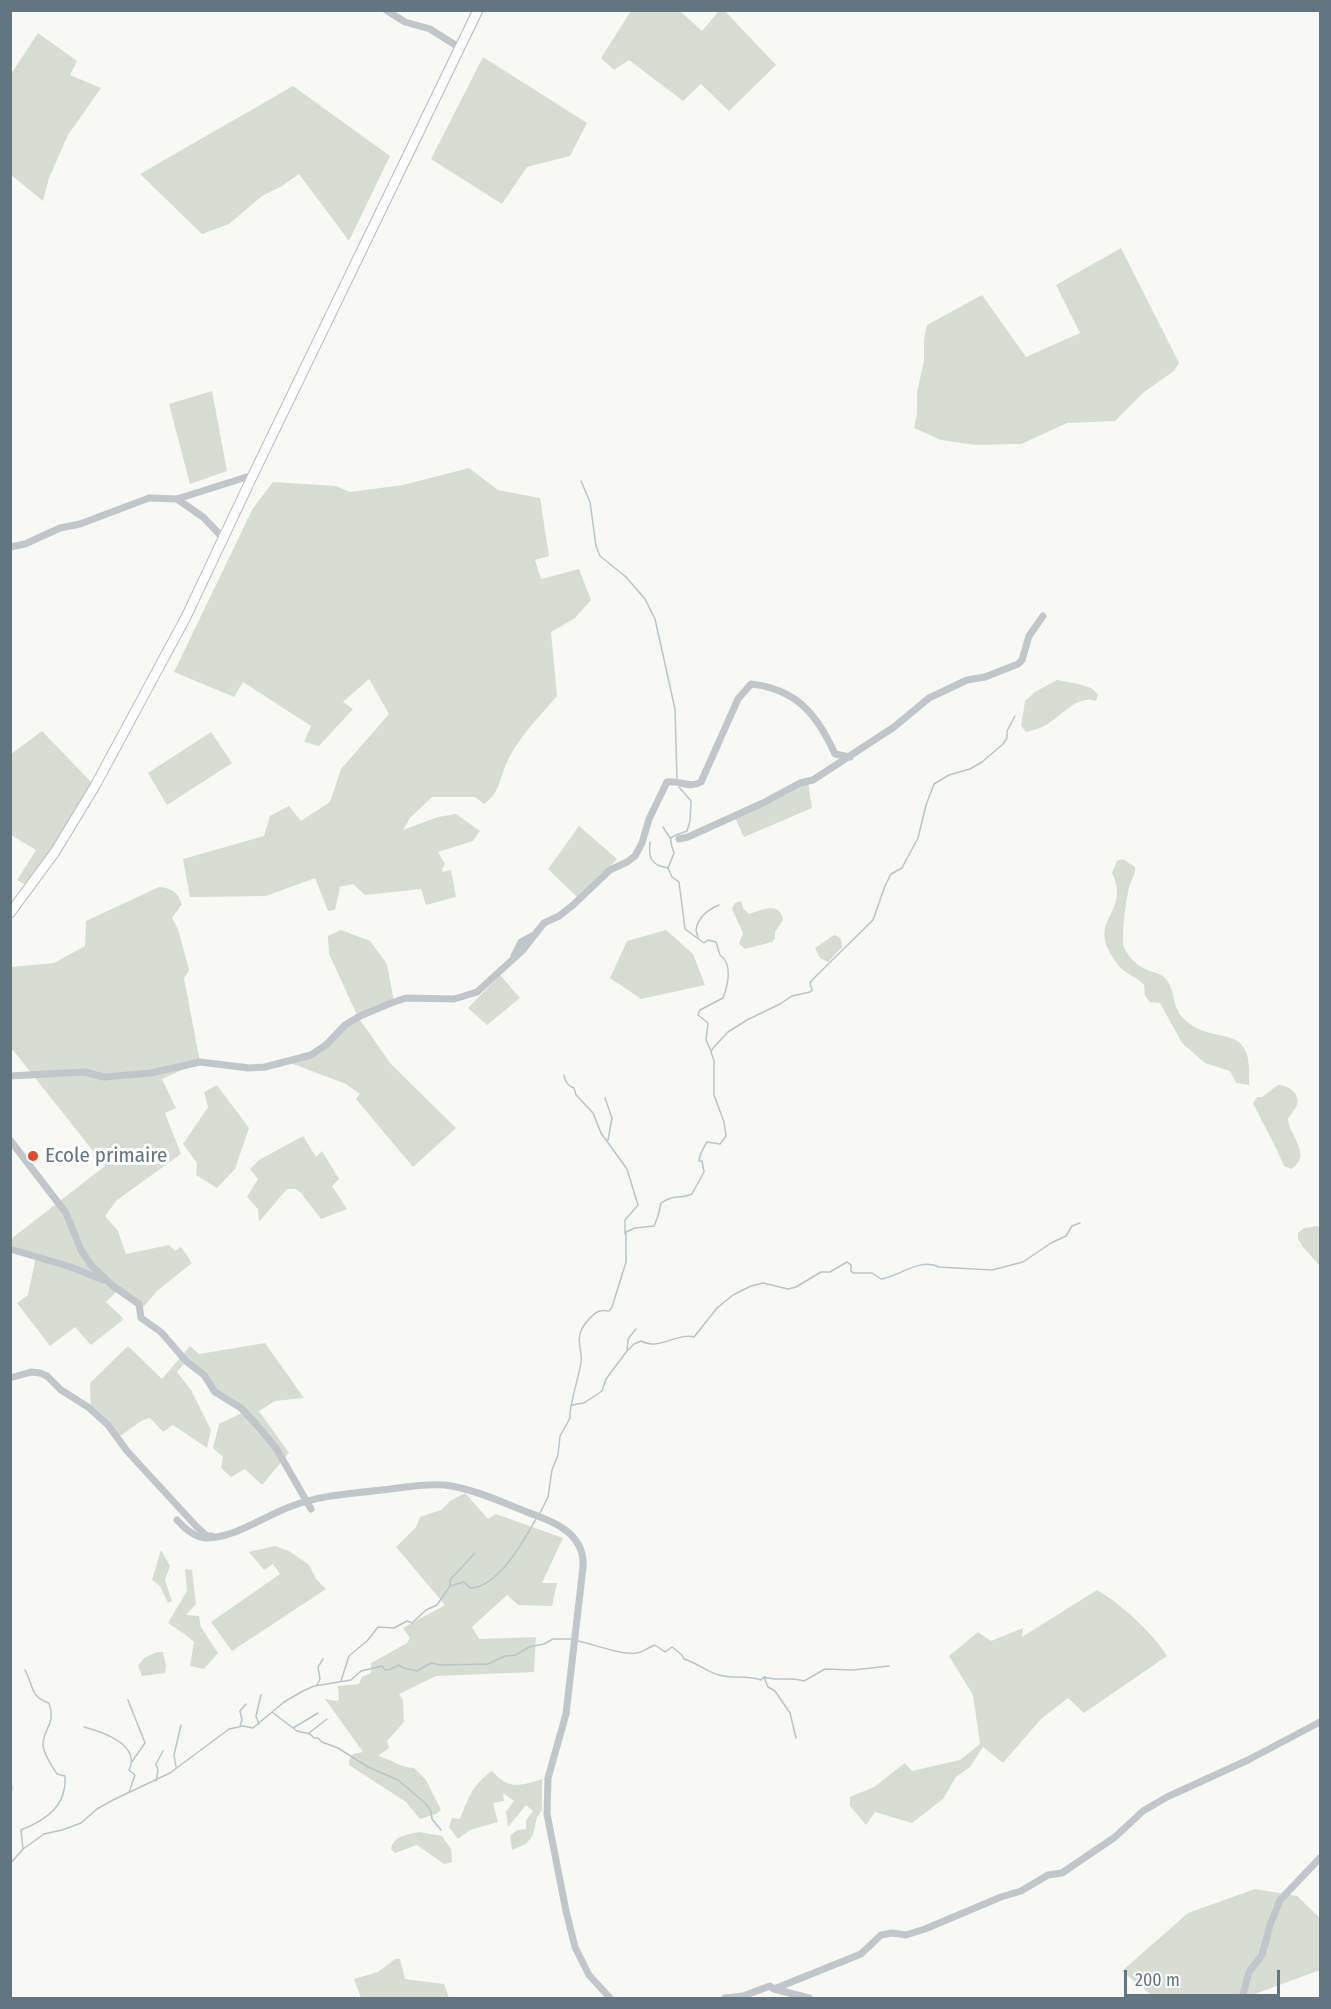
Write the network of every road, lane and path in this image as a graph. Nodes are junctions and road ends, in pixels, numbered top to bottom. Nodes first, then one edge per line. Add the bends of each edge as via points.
1 (386, 10) edge
2 (478, 10) edge
3 (460, 48) junction
4 (253, 475) junction
5 (177, 499) junction
6 (223, 538) junction
7 (10, 547) edge
8 (1043, 616) dead end
9 (850, 757) junction
10 (679, 839) dead end
11 (10, 913) edge
12 (10, 1076) edge
13 (10, 1140) edge
14 (10, 1249) edge
15 (113, 1286) junction
16 (10, 1378) edge
17 (305, 1502) junction
18 (310, 1509) dead end
19 (177, 1520) dead end
20 (216, 1537) junction
21 (1320, 1722) edge
22 (1320, 1858) edge
23 (774, 1989) junction
24 (610, 1998) edge
25 (725, 1998) edge
26 (809, 1998) edge
27 (1242, 1998) edge

1 - 3 street via 405,22 430,29
2 - 3 main road
3 - 4 main road
4 - 5 street
4 - 6 main road
5 - 6 street via 203,517
5 - 7 street via 149,498
6 - 11 main road via 186,618 95,786 55,852
8 - 9 street via 1029,636 1018,664 929,698
9 - 10 street via 813,780
9 - 12 street via 835,754 823,728 802,705 771,686 751,684 738,699 701,782 692,786 667,782 635,856 610,870 573,905 544,923 512,961 470,996 441,1000 406,998 391,1003 345,1025 326,1046 311,1055 265,1067 201,1062 151,1073 104,1077 84,1072
13 - 15 street via 66,1213 91,1265
14 - 15 street via 89,1273
15 - 17 street via 139,1304 141,1318 161,1332 204,1375 215,1392 241,1408 256,1424 276,1448
16 - 20 street via 40,1373 88,1407 196,1526 207,1536
17 - 18 street
17 - 20 street
17 - 24 street via 343,1493 443,1485 550,1520 576,1539 583,1556 565,1721 548,1778 547,1814 575,1947 589,1974
19 - 20 street via 195,1535
21 - 23 street via 1143,1811 1115,1837 1062,1873 1047,1875 1021,1891 925,1929 906,1935 881,1935 861,1954
22 - 27 street via 1280,1900 1262,1955 1249,1972
23 - 25 street via 770,1986
23 - 26 street

